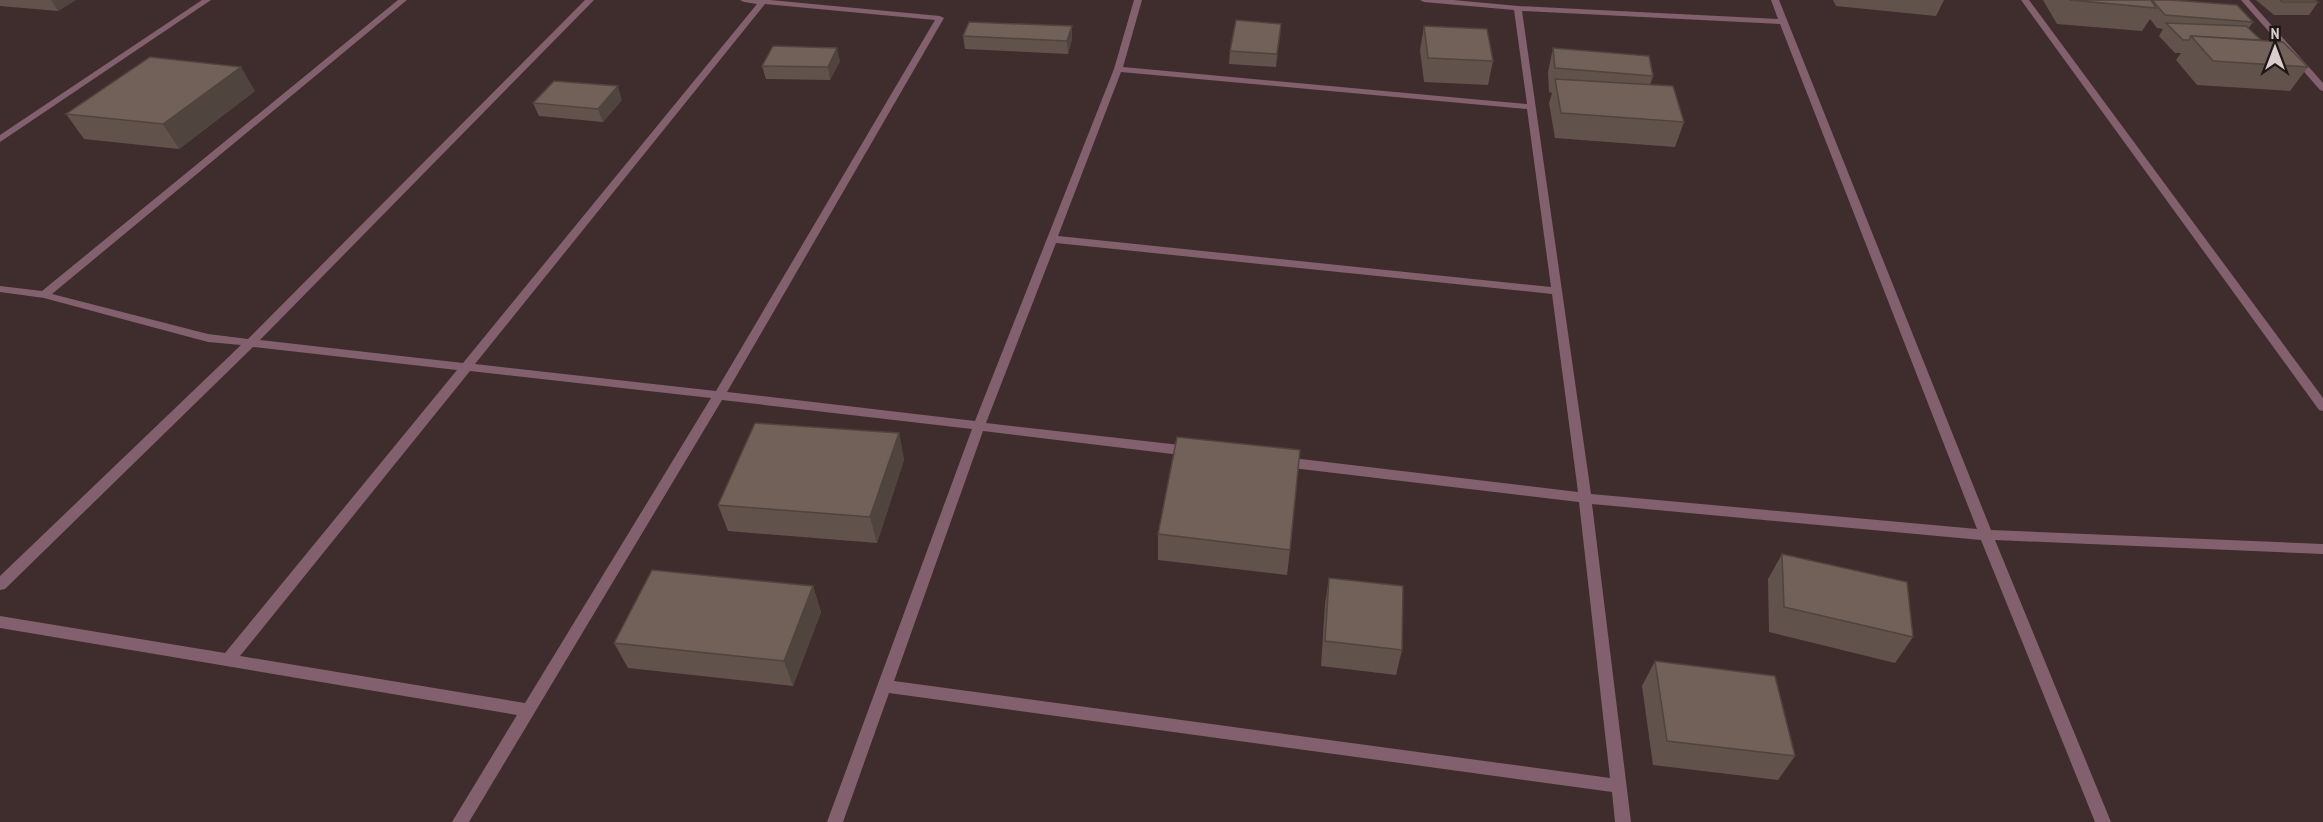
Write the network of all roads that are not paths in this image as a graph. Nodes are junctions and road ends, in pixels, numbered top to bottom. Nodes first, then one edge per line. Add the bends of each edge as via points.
1 (207, 0) edge
2 (403, 0) edge
3 (590, 0) edge
4 (744, 0) edge
5 (1138, 0) edge
6 (1424, 0) edge
7 (1775, 0) edge
8 (2025, 0) edge
9 (2245, 0) edge
10 (763, 2) junction
11 (1518, 8) junction
12 (1783, 22) junction
13 (1118, 69) junction
14 (2323, 88) edge
15 (1532, 107) junction
16 (0, 139) edge
17 (1052, 239) junction
18 (0, 289) edge
19 (1556, 291) junction
20 (44, 295) junction
21 (250, 342) junction
22 (468, 367) junction
23 (719, 395) junction
24 (2323, 406) edge
25 (979, 426) junction
26 (1205, 453) edge
27 (1276, 461) edge
28 (1585, 498) junction
29 (1986, 535) junction
30 (2323, 549) edge
31 (0, 585) edge
32 (0, 622) edge
33 (228, 660) junction
34 (885, 686) junction
35 (529, 710) junction
36 (1618, 786) junction
37 (460, 822) edge
38 (836, 822) edge
39 (1623, 822) edge
40 (2103, 822) edge

1 - 16 street
2 - 20 street
3 - 21 street
4 - 10 street
5 - 13 street
6 - 11 street
7 - 12 street
8 - 24 street
9 - 14 street
10 - 22 street
10 - 23 street via 940,18
11 - 12 street
11 - 15 street
12 - 29 street
13 - 15 street
13 - 17 street
15 - 19 street
17 - 19 street
17 - 25 street
18 - 20 street
19 - 28 street
20 - 21 street via 208,338
21 - 22 street
21 - 31 street
22 - 23 street
22 - 33 street
23 - 25 street
23 - 35 street
25 - 26 street
25 - 34 street
27 - 28 street
28 - 29 street
28 - 36 street
29 - 30 street
29 - 40 street
32 - 33 street
33 - 35 street
34 - 36 street
34 - 38 street
35 - 37 street
36 - 39 street

